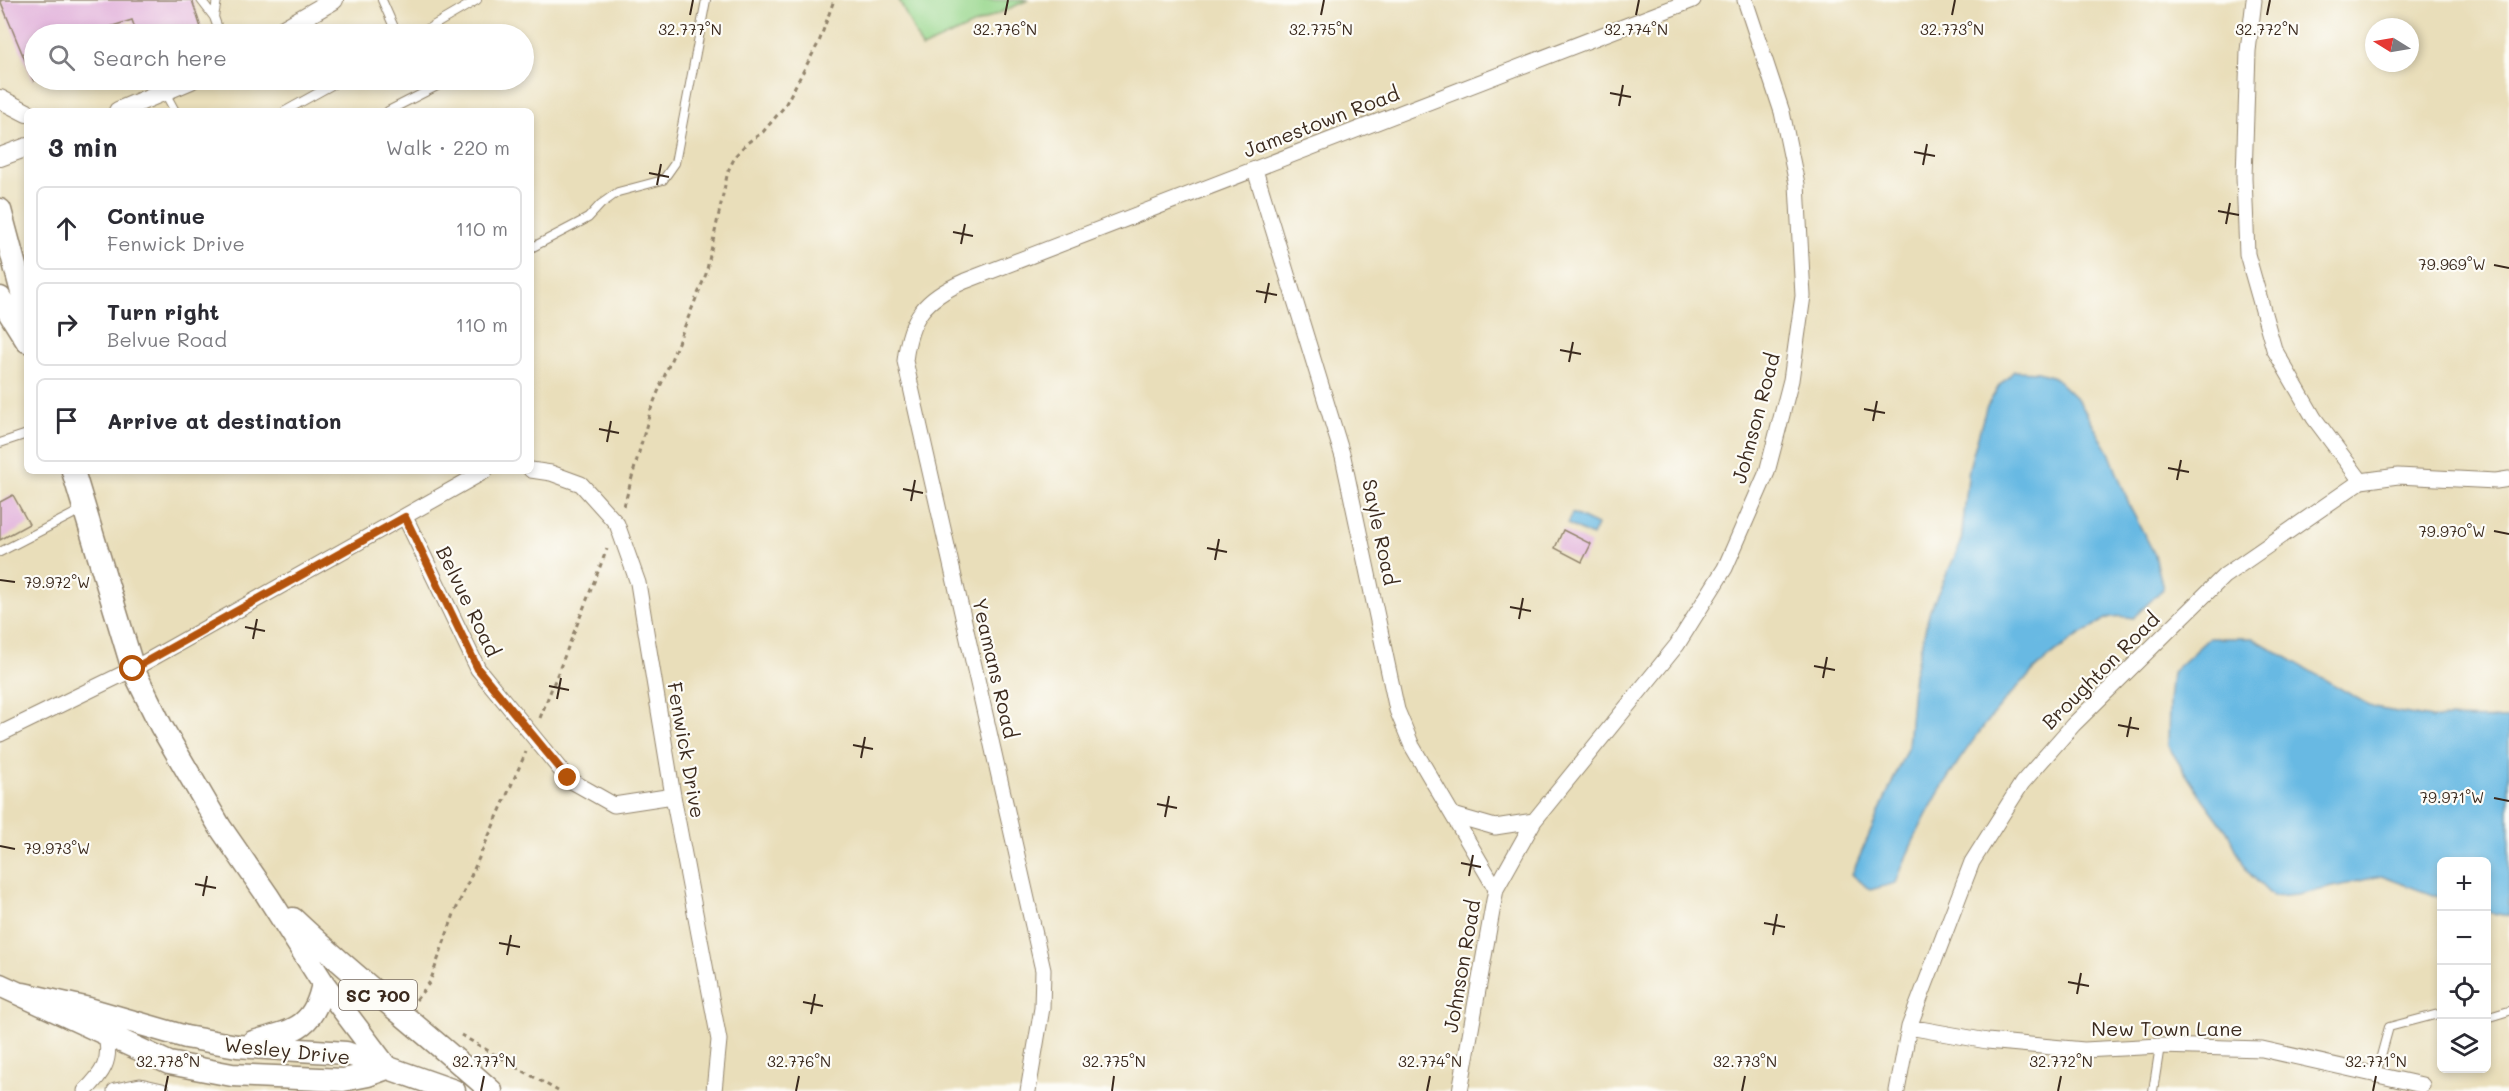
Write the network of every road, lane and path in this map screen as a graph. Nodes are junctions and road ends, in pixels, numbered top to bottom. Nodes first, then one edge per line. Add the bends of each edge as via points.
1 (201, 0) edge
2 (217, 0) edge
3 (333, 0) edge
4 (382, 0) edge
5 (477, 0) edge
6 (706, 0) edge
7 (834, 0) edge
8 (1693, 0) edge
9 (1745, 0) edge
10 (2254, 0) edge
11 (214, 17) junction
12 (216, 24) edge
13 (291, 24) edge
14 (393, 24) edge
15 (436, 24) edge
16 (323, 90) edge
17 (429, 90) edge
18 (165, 91) joint
19 (0, 99) edge
20 (125, 108) edge
21 (174, 108) edge
22 (290, 108) edge
23 (394, 108) edge
24 (24, 111) edge
25 (24, 148) edge
26 (0, 158) edge
27 (1255, 170) junction
28 (0, 210) edge
29 (534, 246) edge
30 (965, 281) joint
31 (9, 310) edge
32 (24, 336) edge
33 (24, 435) edge
34 (0, 443) edge
35 (534, 470) edge
36 (74, 474) edge
37 (478, 474) edge
38 (2509, 479) edge
39 (2361, 481) junction
40 (85, 509) junction
41 (405, 517) junction
42 (617, 524) junction
43 (0, 552) edge
44 (133, 669) junction
45 (0, 734) edge
46 (533, 736) junction
47 (673, 796) junction
48 (1453, 815) junction
49 (1534, 821) junction
50 (1496, 889) junction
51 (267, 895) junction
52 (323, 983) junction
53 (0, 986) edge
54 (23, 994) junction
55 (421, 1008) dead end
56 (2509, 1011) edge
57 (2437, 1014) edge
58 (2491, 1017) edge
59 (1909, 1027) junction
60 (453, 1030) dead end
61 (106, 1036) junction
62 (237, 1046) junction
63 (2160, 1046) junction
64 (387, 1068) junction
65 (2376, 1074) junction
66 (2422, 1084) dead end
67 (85, 1091) edge
68 (115, 1091) edge
69 (162, 1091) edge
70 (454, 1091) edge
71 (491, 1091) edge
72 (558, 1091) edge
73 (714, 1091) edge
74 (1028, 1091) edge
75 (1460, 1091) edge
76 (1897, 1091) edge
77 (2153, 1091) edge

1 - 11 lane
2 - 11 lane
3 - 13 street
4 - 14 lane
5 - 15 lane
6 - 29 lane via 675,163 663,180 618,192 588,218
7 - 42 path via 819,42 784,107 736,155 728,171 706,274 651,409 629,496
8 - 27 street, Jamestown Road
9 - 49 street, Johnson Road via 1782,112 1797,184 1803,296 1791,380 1767,472 1725,568 1677,645
10 - 39 street via 2244,166 2247,254 2274,349 2313,418
11 - 12 lane
16 - 22 lane
17 - 23 lane
18 - 20 street
18 - 21 lane
19 - 24 street
25 - 26 street
27 - 30 street, Jamestown Road
27 - 48 street, Sayle Road via 1343,457 1397,710 1412,746
28 - 31 main road
30 - 74 street, Yeamans Road via 924,306 908,337 905,361 1043,970 1042,1008
31 - 32 main road
33 - 34 lane
35 - 42 street, Fenwick Drive via 581,484
36 - 40 main road, SC 700
37 - 41 street
38 - 39 street, Broughton Road via 2398,476
39 - 59 street, Broughton Road via 2224,576 2073,725 2022,783 1972,862
40 - 43 lane
40 - 44 main road, SC 700
41 - 44 street
41 - 46 street, Belvue Road via 478,669
42 - 46 path
42 - 47 street, Fenwick Drive via 638,583
44 - 45 street
44 - 51 main road, SC 700 via 214,817
46 - 47 street, Belvue Road via 568,778 614,805
46 - 55 path via 454,914 430,982 414,1002
47 - 73 street, Fenwick Drive via 719,1040
48 - 49 street via 1495,827
48 - 50 street, Sayle Road
49 - 50 street, Johnson Road
50 - 75 street, Johnson Road
51 - 52 main road, SC 700
51 - 71 main road, SC 700 via 333,957
52 - 62 main road via 312,1017 277,1036
52 - 64 main road, SC 700
53 - 54 main road, Wesley Drive
54 - 61 main road, Wesley Drive
54 - 62 main road, Wesley Drive via 186,1037
56 - 58 lane
57 - 65 lane via 2390,1027
59 - 63 street, New Town Lane via 1988,1041 2084,1050
59 - 76 street, Broughton Road
60 - 72 path
61 - 64 main road, Wesley Drive via 169,1063 232,1074 344,1080
61 - 67 street via 106,1062 99,1077
62 - 64 main road, Wesley Drive via 346,1053
63 - 65 street, New Town Lane via 2262,1049
63 - 77 lane
64 - 70 main road
65 - 66 street, New Town Lane
68 - 69 street via 140,1086

